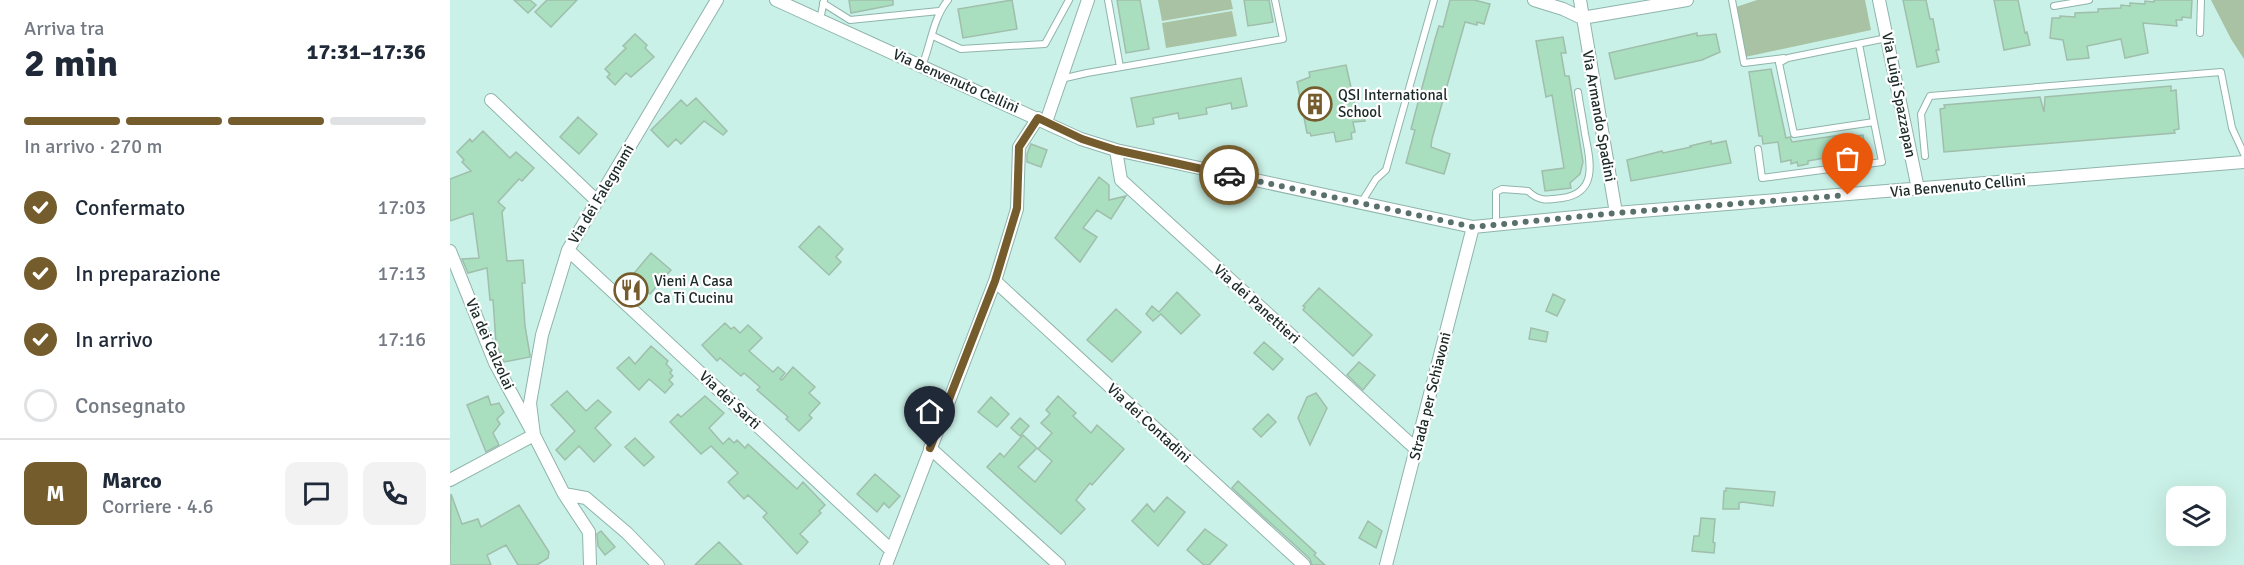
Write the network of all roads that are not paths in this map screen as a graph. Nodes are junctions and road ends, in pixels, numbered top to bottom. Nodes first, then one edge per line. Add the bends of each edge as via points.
1 (717, 0) edge
2 (776, 0) edge
3 (948, 0) edge
4 (1069, 0) edge
5 (1088, 0) edge
6 (1108, 0) edge
7 (1275, 0) edge
8 (1434, 0) edge
9 (1534, 0) edge
10 (1580, 0) edge
11 (1687, 0) edge
12 (1732, 0) edge
13 (1879, 0) edge
14 (2089, 0) edge
15 (2201, 0) edge
16 (824, 2) edge
17 (2054, 6) dead end
18 (939, 11) junction
19 (1582, 18) junction
20 (820, 20) junction
21 (2200, 33) dead end
22 (933, 36) junction
23 (1888, 38) junction
24 (1859, 44) junction
25 (1788, 58) junction
26 (922, 66) junction
27 (1120, 67) junction
28 (1061, 80) junction
29 (1578, 92) dead end
30 (491, 100) dead end
31 (1042, 120) junction
32 (1874, 122) junction
33 (1116, 150) junction
34 (1758, 150) dead end
35 (2244, 154) edge
36 (1925, 156) dead end
37 (2244, 162) edge
38 (1918, 189) junction
39 (597, 201) junction
40 (1360, 204) junction
41 (1616, 213) junction
42 (1496, 225) junction
43 (1473, 227) junction
44 (568, 250) junction
45 (450, 251) edge
46 (995, 281) junction
47 (534, 435) junction
48 (930, 448) junction
49 (1416, 449) junction
50 (450, 480) edge
51 (564, 494) junction
52 (889, 557) edge
53 (590, 565) edge
54 (658, 565) edge
55 (900, 565) edge
56 (1059, 565) edge
57 (1304, 565) edge
58 (1386, 565) edge

1 - 39 street, Via dei Falegnami
2 - 20 street, Via Benvenuto Cellini
3 - 18 lane
4 - 22 lane via 1045,44 961,48
5 - 28 street
6 - 27 lane
7 - 27 lane via 1283,39
8 - 40 lane via 1386,170
9 - 19 street
10 - 19 street, Via Armando Spadini
11 - 19 street
12 - 25 lane via 1744,63
13 - 23 street, Via Luigi Spazzapan
14 - 17 lane
15 - 21 lane
16 - 18 lane via 850,20
16 - 20 lane
18 - 22 lane
19 - 41 street, Via Armando Spadini
20 - 26 street, Via Benvenuto Cellini
22 - 26 lane
23 - 24 lane
23 - 38 street, Via Luigi Spazzapan
24 - 25 lane
24 - 32 lane
25 - 32 lane via 1779,63 1794,134
26 - 31 street, Via Benvenuto Cellini
27 - 28 lane
28 - 31 street
29 - 42 lane via 1591,169 1584,188 1573,196 1542,200 1528,191 1502,189 1496,192
30 - 39 street
31 - 33 street, Via Benvenuto Cellini
31 - 46 street via 1019,147 1017,208
32 - 34 lane via 1882,162 1762,178
33 - 40 street, Via Benvenuto Cellini
33 - 49 street, Via dei Panettieri via 1121,180
35 - 36 lane via 2232,128 2221,72 1930,96 1921,114
37 - 38 street, Via Benvenuto Cellini
38 - 41 street, Via Benvenuto Cellini
39 - 44 street, Via dei Falegnami
40 - 43 street, Via Benvenuto Cellini
41 - 42 street, Via Benvenuto Cellini
42 - 43 street, Via Benvenuto Cellini
43 - 49 street, Strada per Schiavoni
44 - 47 street, Via dei Falegnami via 542,335 530,403
44 - 52 street, Via dei Sarti
45 - 47 street, Via dei Calzolai via 495,363
46 - 48 street
46 - 57 street, Via dei Contadini
47 - 50 street
47 - 51 street, Via dei Falegnami
48 - 52 street
48 - 56 street
49 - 58 street, Strada per Schiavoni
51 - 53 street, Via dei Falegnami via 589,532
51 - 54 street via 586,498
52 - 55 street, Via dei Sarti

